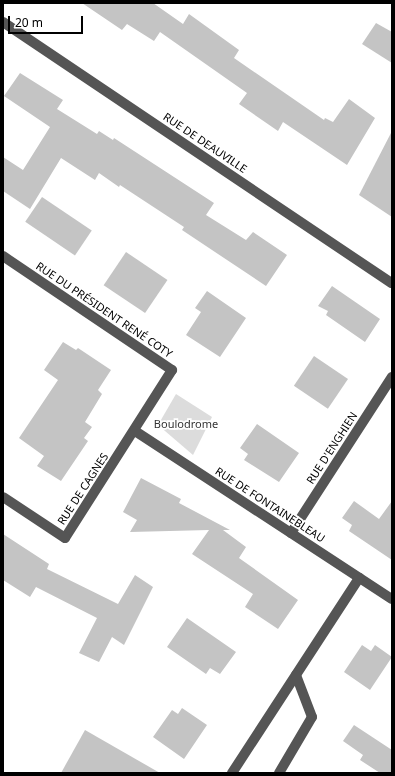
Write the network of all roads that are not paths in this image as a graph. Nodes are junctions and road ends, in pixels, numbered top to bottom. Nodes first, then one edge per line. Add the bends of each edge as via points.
1 (4, 25) edge
2 (3, 256) edge
3 (392, 283) edge
4 (392, 377) edge
5 (135, 431) junction
6 (3, 498) edge
7 (291, 532) junction
8 (359, 578) junction
9 (392, 599) edge
10 (296, 675) junction
11 (232, 773) edge
12 (279, 773) edge

1 - 3 street, RUE DE DEAUVILLE
2 - 5 street, RUE DU PRÉSIDENT RENÉ COTY via 172,370
4 - 7 street, RUE D'ENGHIEN
5 - 6 street, RUE DE CAGNES via 65,538
5 - 7 street, RUE DE FONTAINEBLEAU
7 - 8 street, RUE DE FONTAINEBLEAU
8 - 9 street, RUE DE FONTAINEBLEAU
8 - 10 street
10 - 11 street
10 - 12 street via 312,717

